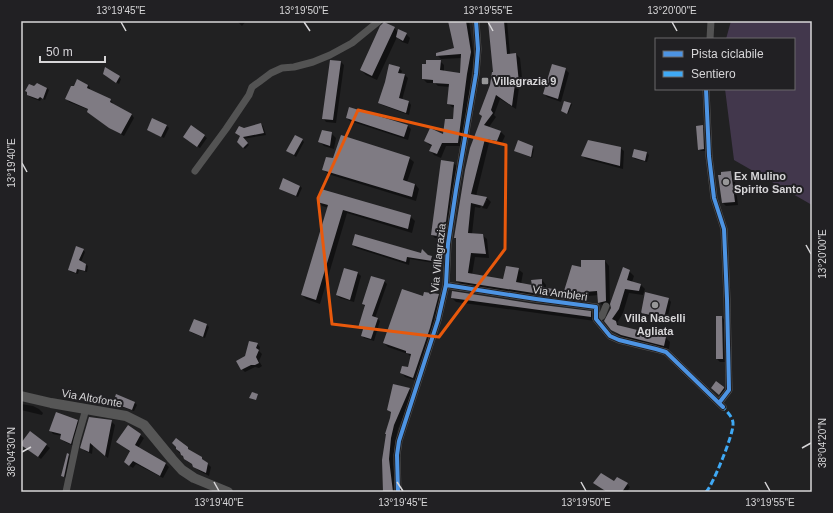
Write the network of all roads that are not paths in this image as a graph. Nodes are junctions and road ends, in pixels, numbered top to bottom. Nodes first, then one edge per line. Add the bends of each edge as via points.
1 (379, 21) edge
2 (476, 21) edge
3 (711, 21) edge
4 (710, 38) edge
5 (706, 90) edge
6 (195, 171) dead end
7 (446, 285) junction
8 (606, 306) dead end
9 (596, 319) junction
10 (21, 396) edge
11 (86, 409) junction
12 (66, 492) edge
13 (228, 492) edge
14 (398, 492) edge

1 - 6 street via 352,44 313,62 282,68 252,87 226,129
2 - 7 street, Via Villagrazia via 476,74 448,244
3 - 4 street
5 - 9 street, Via Ambleri via 709,156 714,198 724,229 727,291 729,390 721,405 666,352 610,336
7 - 9 street, Via Ambleri via 596,307
7 - 14 street, Via Villagrazia via 438,320 399,441
8 - 9 street via 602,316
10 - 11 main road, Via Altofonte
11 - 12 street
11 - 13 main road, Via Altofonte via 126,416 144,425 182,470 194,478

